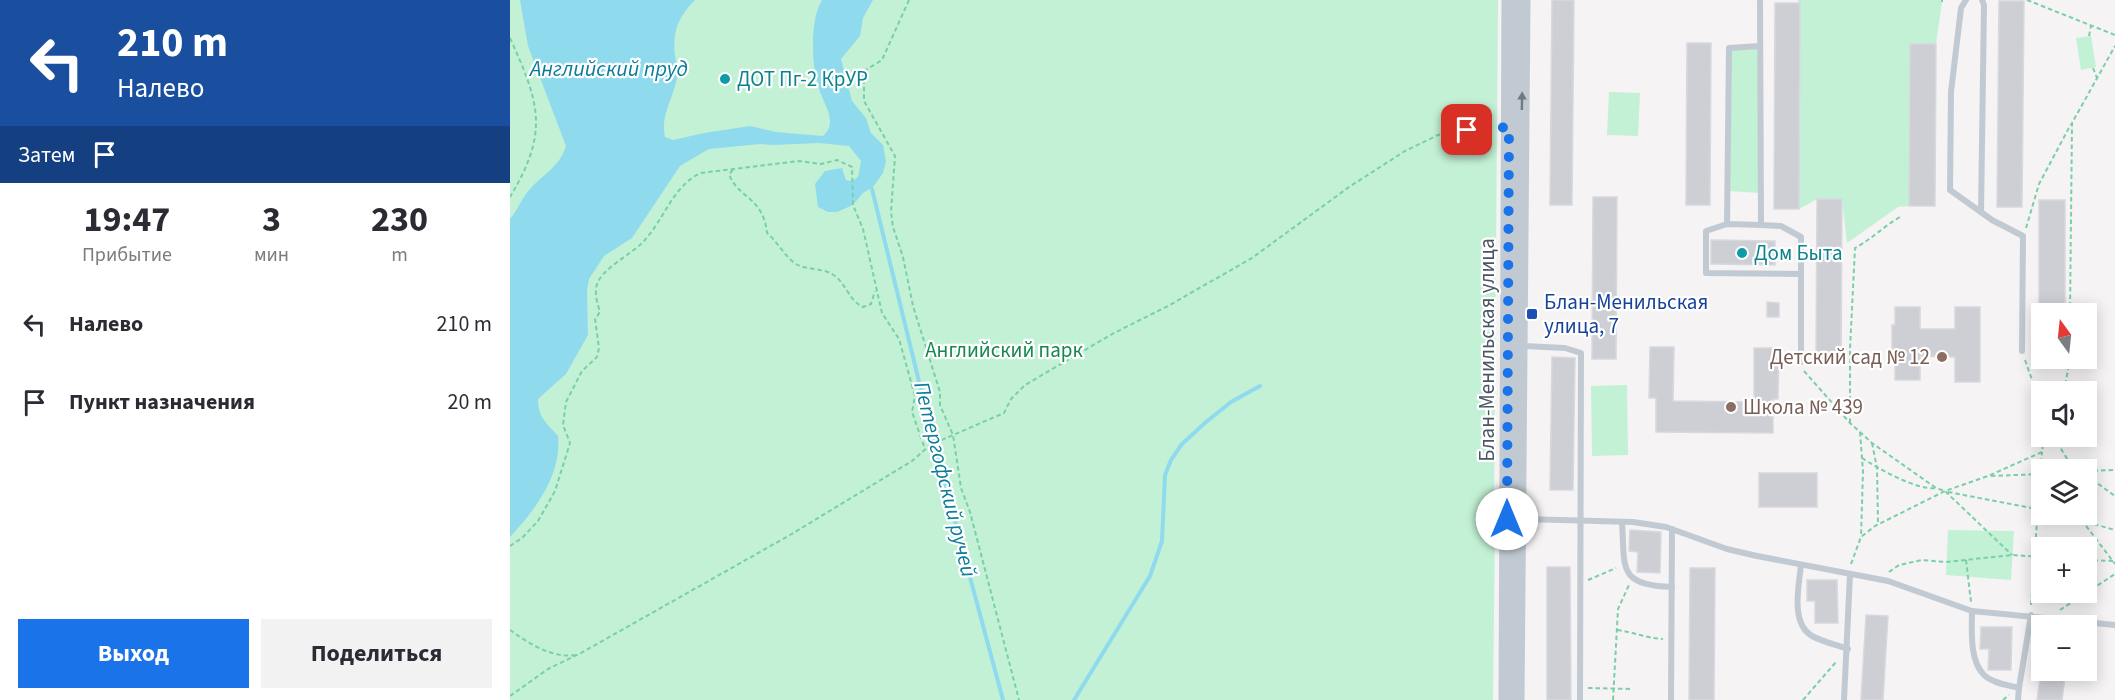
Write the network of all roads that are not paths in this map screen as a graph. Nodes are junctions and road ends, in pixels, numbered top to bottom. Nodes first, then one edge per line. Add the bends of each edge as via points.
1 (1509, 0) edge
2 (1523, 0) edge
3 (1760, 0) edge
4 (1966, 0) edge
5 (1982, 0) edge
6 (1760, 46) junction
7 (1981, 212) junction
8 (1727, 224) junction
9 (1761, 225) junction
10 (1801, 274) junction
11 (1514, 346) junction
12 (2022, 351) road end
13 (1801, 362) road end
14 (1513, 519) junction
15 (1580, 519) junction
16 (1622, 522) junction
17 (1672, 529) junction
18 (1801, 565) junction
19 (1850, 574) junction
20 (1672, 587) junction
21 (1972, 609) junction
22 (2031, 615) joint
23 (2097, 623) edge
24 (2115, 625) edge
25 (1848, 649) junction
26 (2019, 688) junction
27 (1506, 700) edge
28 (1517, 700) edge
29 (1580, 700) edge
30 (1671, 700) edge
31 (1844, 700) edge
32 (2018, 700) edge

1 - 11 street, Блан-Менильская улица
11 -> 2 street, Блан-Менильская улица
3 - 6 lane
4 - 7 lane via 1961,8 1951,92 1950,190
5 - 7 lane
6 - 8 lane via 1729,48
6 - 9 lane
7 - 12 lane via 2023,237
8 - 9 lane
8 - 10 lane via 1706,231 1706,273
9 - 10 lane via 1781,226 1801,237
10 - 13 lane
11 - 14 street, Блан-Менильская улица
11 - 15 lane via 1565,348 1581,353
14 - 15 lane
14 - 27 street, Блан-Менильская улица
14 - 28 street, Блан-Менильская улица
15 - 16 lane
15 - 29 lane
16 - 17 lane
16 - 20 lane via 1624,565 1632,578 1645,586
17 - 18 lane via 1727,549
17 - 20 lane
18 - 19 lane
18 - 25 lane via 1799,616 1805,630
19 - 21 lane via 1888,581
19 - 25 lane
20 - 30 lane
21 - 22 lane
21 - 26 lane via 1975,657 1984,675
22 - 26 lane
23 - 24 lane
25 - 31 lane
26 - 32 lane

